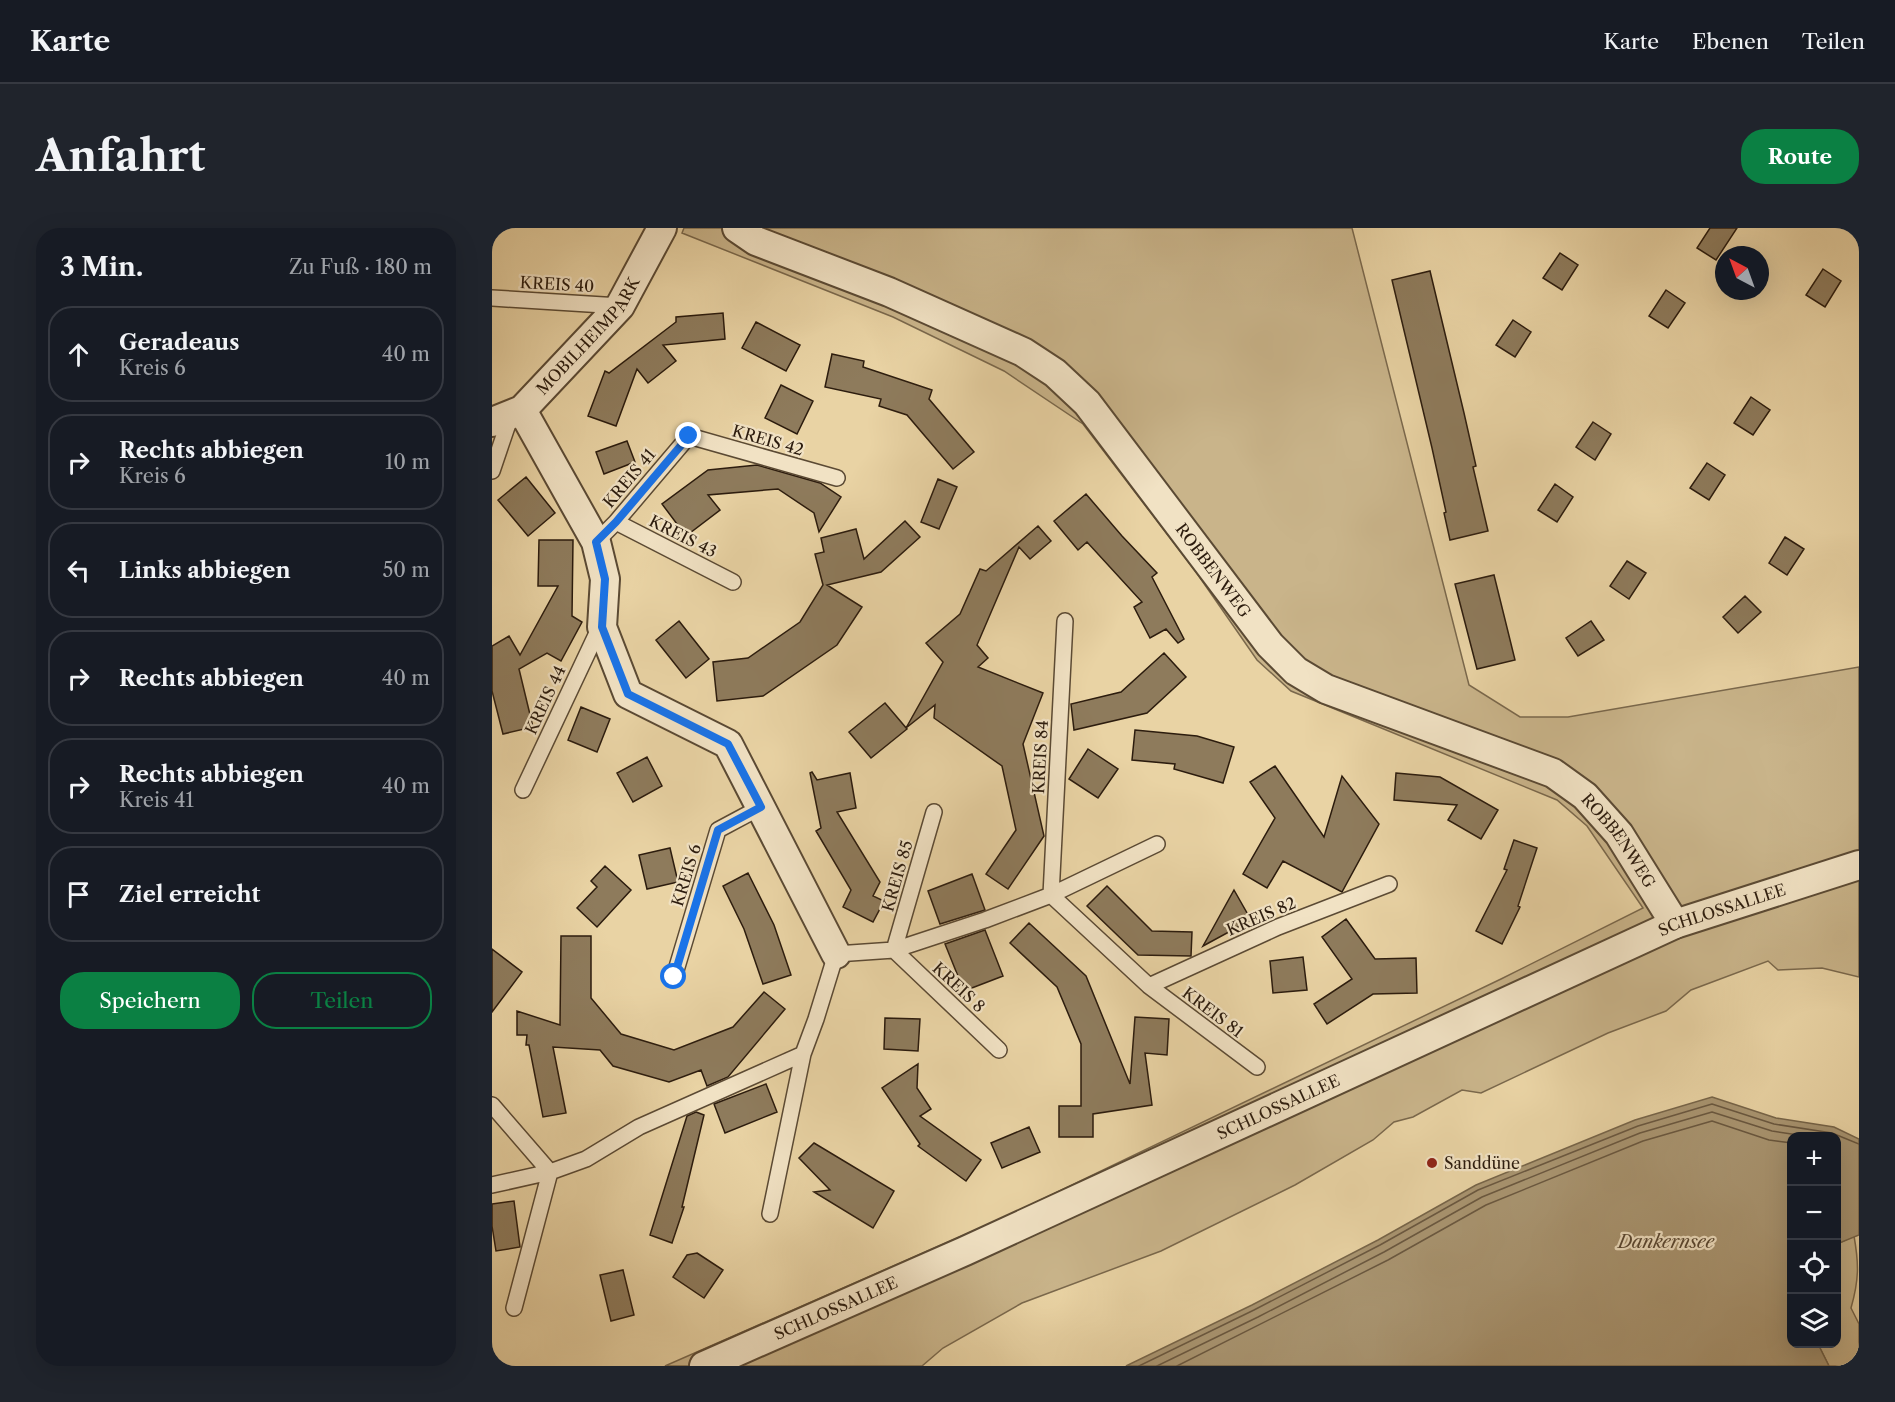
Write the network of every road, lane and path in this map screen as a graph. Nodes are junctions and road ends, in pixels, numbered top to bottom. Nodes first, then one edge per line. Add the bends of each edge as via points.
1 (662, 228) edge
2 (737, 228) edge
3 (492, 298) edge
4 (620, 306) junction
5 (508, 416) edge
6 (689, 436) joint
7 (492, 471) edge
8 (837, 478) dead end
9 (616, 522) junction
10 (596, 542) junction
11 (733, 582) dead end
12 (1065, 621) dead end
13 (602, 627) junction
14 (523, 790) dead end
15 (761, 807) junction
16 (934, 812) dead end
17 (1157, 844) dead end
18 (1859, 866) edge
19 (1389, 884) dead end
20 (1051, 895) junction
21 (1675, 924) junction
22 (894, 950) junction
23 (836, 954) junction
24 (674, 977) dead end
25 (1149, 986) junction
26 (999, 1050) dead end
27 (803, 1054) junction
28 (1257, 1066) dead end
29 (492, 1105) edge
30 (550, 1172) junction
31 (492, 1185) edge
32 (770, 1214) dead end
33 (514, 1308) dead end
34 (704, 1366) edge

1 - 4 street, MOBILHEIMPARK
2 - 21 street, ROBBENWEG via 756,241 889,292 1012,347 1055,373 1087,403 1270,645 1296,671 1326,689 1553,773 1585,796 1619,834
3 - 4 lane, KREIS 40
4 - 5 street, MOBILHEIMPARK
5 - 7 lane
5 - 10 street
6 - 8 lane, KREIS 42
6 - 9 lane, KREIS 41
9 - 10 lane, KREIS 41
9 - 11 lane, KREIS 43
10 - 13 street via 605,579
12 - 20 lane, KREIS 84
13 - 14 lane, KREIS 44
13 - 15 street via 628,694 728,744
15 - 23 street
15 - 24 lane, KREIS 6 via 718,830
16 - 22 lane, KREIS 85
17 - 20 lane
18 - 21 street, SCHLOSSALLEE
19 - 25 lane, KREIS 82 via 1278,927
20 - 22 lane
20 - 25 lane, KREIS 81
21 - 34 street, SCHLOSSALLEE via 965,1251
22 - 23 lane
22 - 26 lane, KREIS 8
23 - 27 lane
25 - 28 lane, KREIS 81
27 - 30 lane via 666,1114 586,1159
27 - 32 lane
29 - 30 lane
30 - 31 lane
30 - 33 lane

